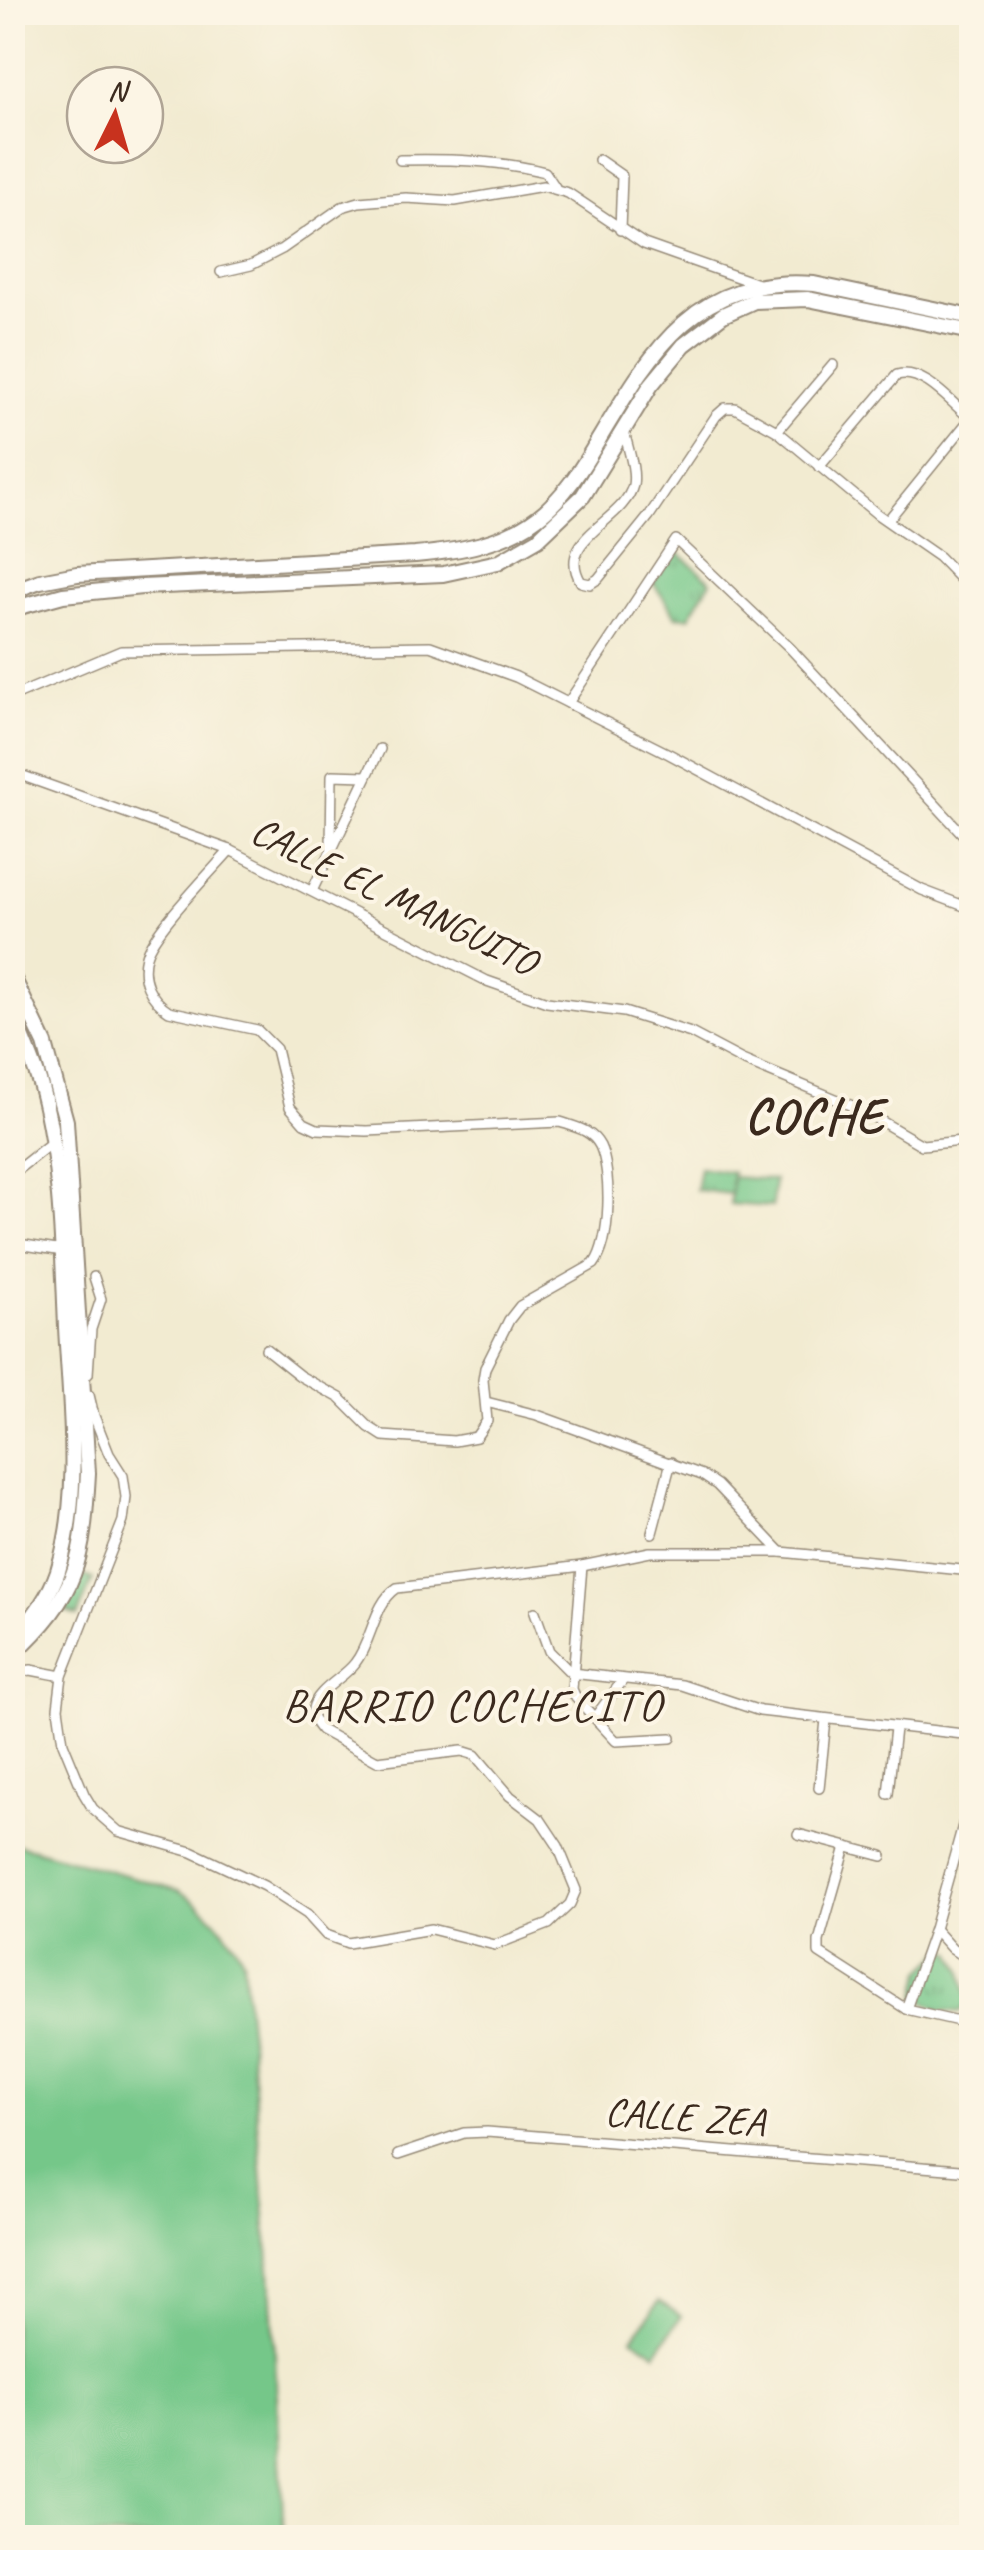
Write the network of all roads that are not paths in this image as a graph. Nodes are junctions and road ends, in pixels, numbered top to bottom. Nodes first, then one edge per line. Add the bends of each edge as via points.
1 (400, 160) dead end
2 (599, 160) dead end
3 (555, 187) junction
4 (620, 230) junction
5 (221, 272) dead end
6 (763, 286) junction
7 (972, 317) edge
8 (972, 332) edge
9 (833, 366) dead end
10 (971, 420) edge
11 (624, 430) junction
12 (777, 430) junction
13 (819, 467) junction
14 (889, 520) junction
15 (12, 591) edge
16 (972, 591) edge
17 (12, 608) edge
18 (12, 697) edge
19 (568, 704) junction
20 (380, 749) dead end
21 (12, 772) edge
22 (366, 776) junction
23 (972, 844) edge
24 (230, 850) junction
25 (332, 850) junction
26 (312, 891) junction
27 (971, 907) edge
28 (12, 975) edge
29 (13, 1014) edge
30 (972, 1140) edge
31 (51, 1143) junction
32 (12, 1174) edge
33 (12, 1226) edge
34 (16, 1243) edge
35 (63, 1252) junction
36 (94, 1277) dead end
37 (85, 1329) junction
38 (266, 1349) dead end
39 (486, 1402) junction
40 (671, 1462) junction
41 (652, 1533) dead end
42 (781, 1552) junction
43 (582, 1566) junction
44 (972, 1571) edge
45 (535, 1612) dead end
46 (12, 1641) edge
47 (12, 1655) edge
48 (12, 1673) edge
49 (572, 1673) junction
50 (62, 1676) junction
51 (623, 1680) junction
52 (594, 1717) junction
53 (826, 1720) junction
54 (895, 1728) junction
55 (972, 1735) edge
56 (670, 1738) dead end
57 (820, 1788) dead end
58 (972, 1793) edge
59 (888, 1794) dead end
60 (798, 1834) dead end
61 (846, 1847) junction
62 (882, 1856) dead end
63 (934, 1929) junction
64 (970, 1965) edge
65 (906, 2008) junction
66 (972, 2010) edge
67 (967, 2024) edge
68 (398, 2155) dead end
69 (972, 2170) edge

1 - 3 street via 518,165 545,172
2 - 4 street via 622,176
3 - 4 street
3 - 5 street via 456,201 358,202 251,265
4 - 6 street via 682,260
6 - 7 main road via 814,284
6 - 15 main road via 720,298 673,331 638,373 560,496 499,539 431,553 77,574
8 - 11 main road via 808,299 754,301 684,345
9 - 12 street
10 - 13 street via 905,372
10 - 14 street
11 - 12 street via 632,490 574,556 581,582 598,579 725,408
11 - 17 main road via 583,496 552,528 483,566 411,576 142,587
12 - 13 street
13 - 14 street
14 - 16 street
18 - 19 street via 121,651 430,646
19 - 23 street via 676,540 790,648
19 - 27 street via 922,890
20 - 22 street
21 - 24 street, CALLE EL MANGUITO
22 - 25 street
22 - 25 street via 332,774
24 - 26 street, CALLE EL MANGUITO
24 - 39 street via 146,953 145,979 157,1003 169,1010 268,1038 290,1107 304,1122 332,1132 560,1122 585,1130 599,1144 606,1170 601,1255 520,1306 509,1320 485,1368
25 - 26 street
26 - 30 street, CALLE EL MANGUITO via 488,981 547,1002 624,1012 691,1033 862,1110 922,1145
28 - 37 main road via 45,1044 66,1121
29 - 31 main road via 42,1092
31 - 32 street
31 - 35 main road
33 - 34 street
34 - 35 street
35 - 46 main road via 72,1468 67,1525 46,1598
36 - 37 street via 101,1299
37 - 47 main road via 88,1473 77,1561 58,1608
37 - 50 street via 90,1399 126,1497 123,1521
38 - 39 street via 392,1439 471,1440 485,1428
39 - 40 street
40 - 41 street
40 - 42 street via 717,1486
42 - 43 street via 650,1552
42 - 44 street
43 - 49 street
43 - 50 street via 398,1588 383,1602 353,1666 313,1706 321,1730 377,1761 468,1752 540,1819 558,1846 574,1898 549,1924 494,1946 432,1929 335,1940 264,1886 192,1852 118,1831 84,1794 62,1742
45 - 49 street via 549,1651
48 - 50 street
49 - 51 street
49 - 52 street via 574,1694
51 - 52 street
51 - 53 street via 682,1685 760,1711
52 - 56 street via 618,1742
53 - 54 street
53 - 57 street
54 - 55 street
54 - 59 street
58 - 63 street
60 - 61 street
61 - 62 street
61 - 65 street via 820,1952
63 - 64 street
63 - 65 street
65 - 67 street
66 - 67 street
68 - 69 street, CALLE ZEA via 487,2132

